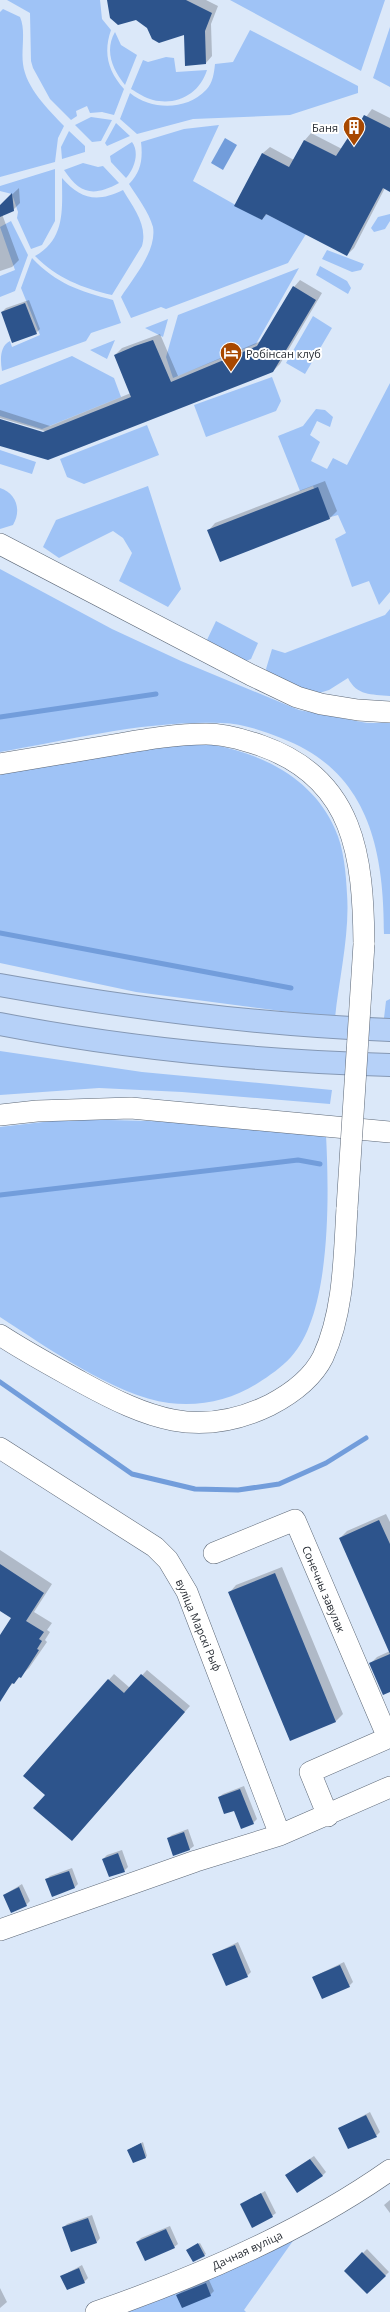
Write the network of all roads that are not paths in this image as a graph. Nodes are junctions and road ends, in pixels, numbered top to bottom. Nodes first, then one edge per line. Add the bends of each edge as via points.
1 (0, 544) edge
2 (390, 712) edge
3 (0, 764) edge
4 (0, 985) edge
5 (0, 1024) edge
6 (390, 1030) edge
7 (390, 1065) edge
8 (0, 1115) edge
9 (390, 1132) edge
10 (0, 1335) edge
11 (0, 1448) edge
12 (214, 1553) dead end
13 (389, 1738) edge
14 (390, 1787) edge
15 (328, 1816) junction
16 (280, 1835) junction
17 (0, 1930) edge
18 (390, 2170) edge
19 (96, 2312) edge

1 - 2 street via 251,676 297,697 329,706
3 - 10 street, bridge via 177,735 208,734 244,740 273,750 297,762 317,777 335,797 346,820 360,876 364,944 343,1268 334,1325 322,1358 304,1384 286,1397 256,1412 225,1421 201,1423 170,1420 143,1413 118,1402
4 - 6 highway via 60,996 305,1027
5 - 7 highway via 236,1058
8 - 9 street via 132,1108
11 - 16 street, вуліца Марскі Рыф via 137,1534 168,1560 187,1592
12 - 13 street, Сонечны завулак via 295,1520
13 - 15 street via 310,1772
14 - 15 street
15 - 16 street
16 - 17 street via 196,1861
18 - 19 street, Дачная вуліца via 290,2231 176,2284

